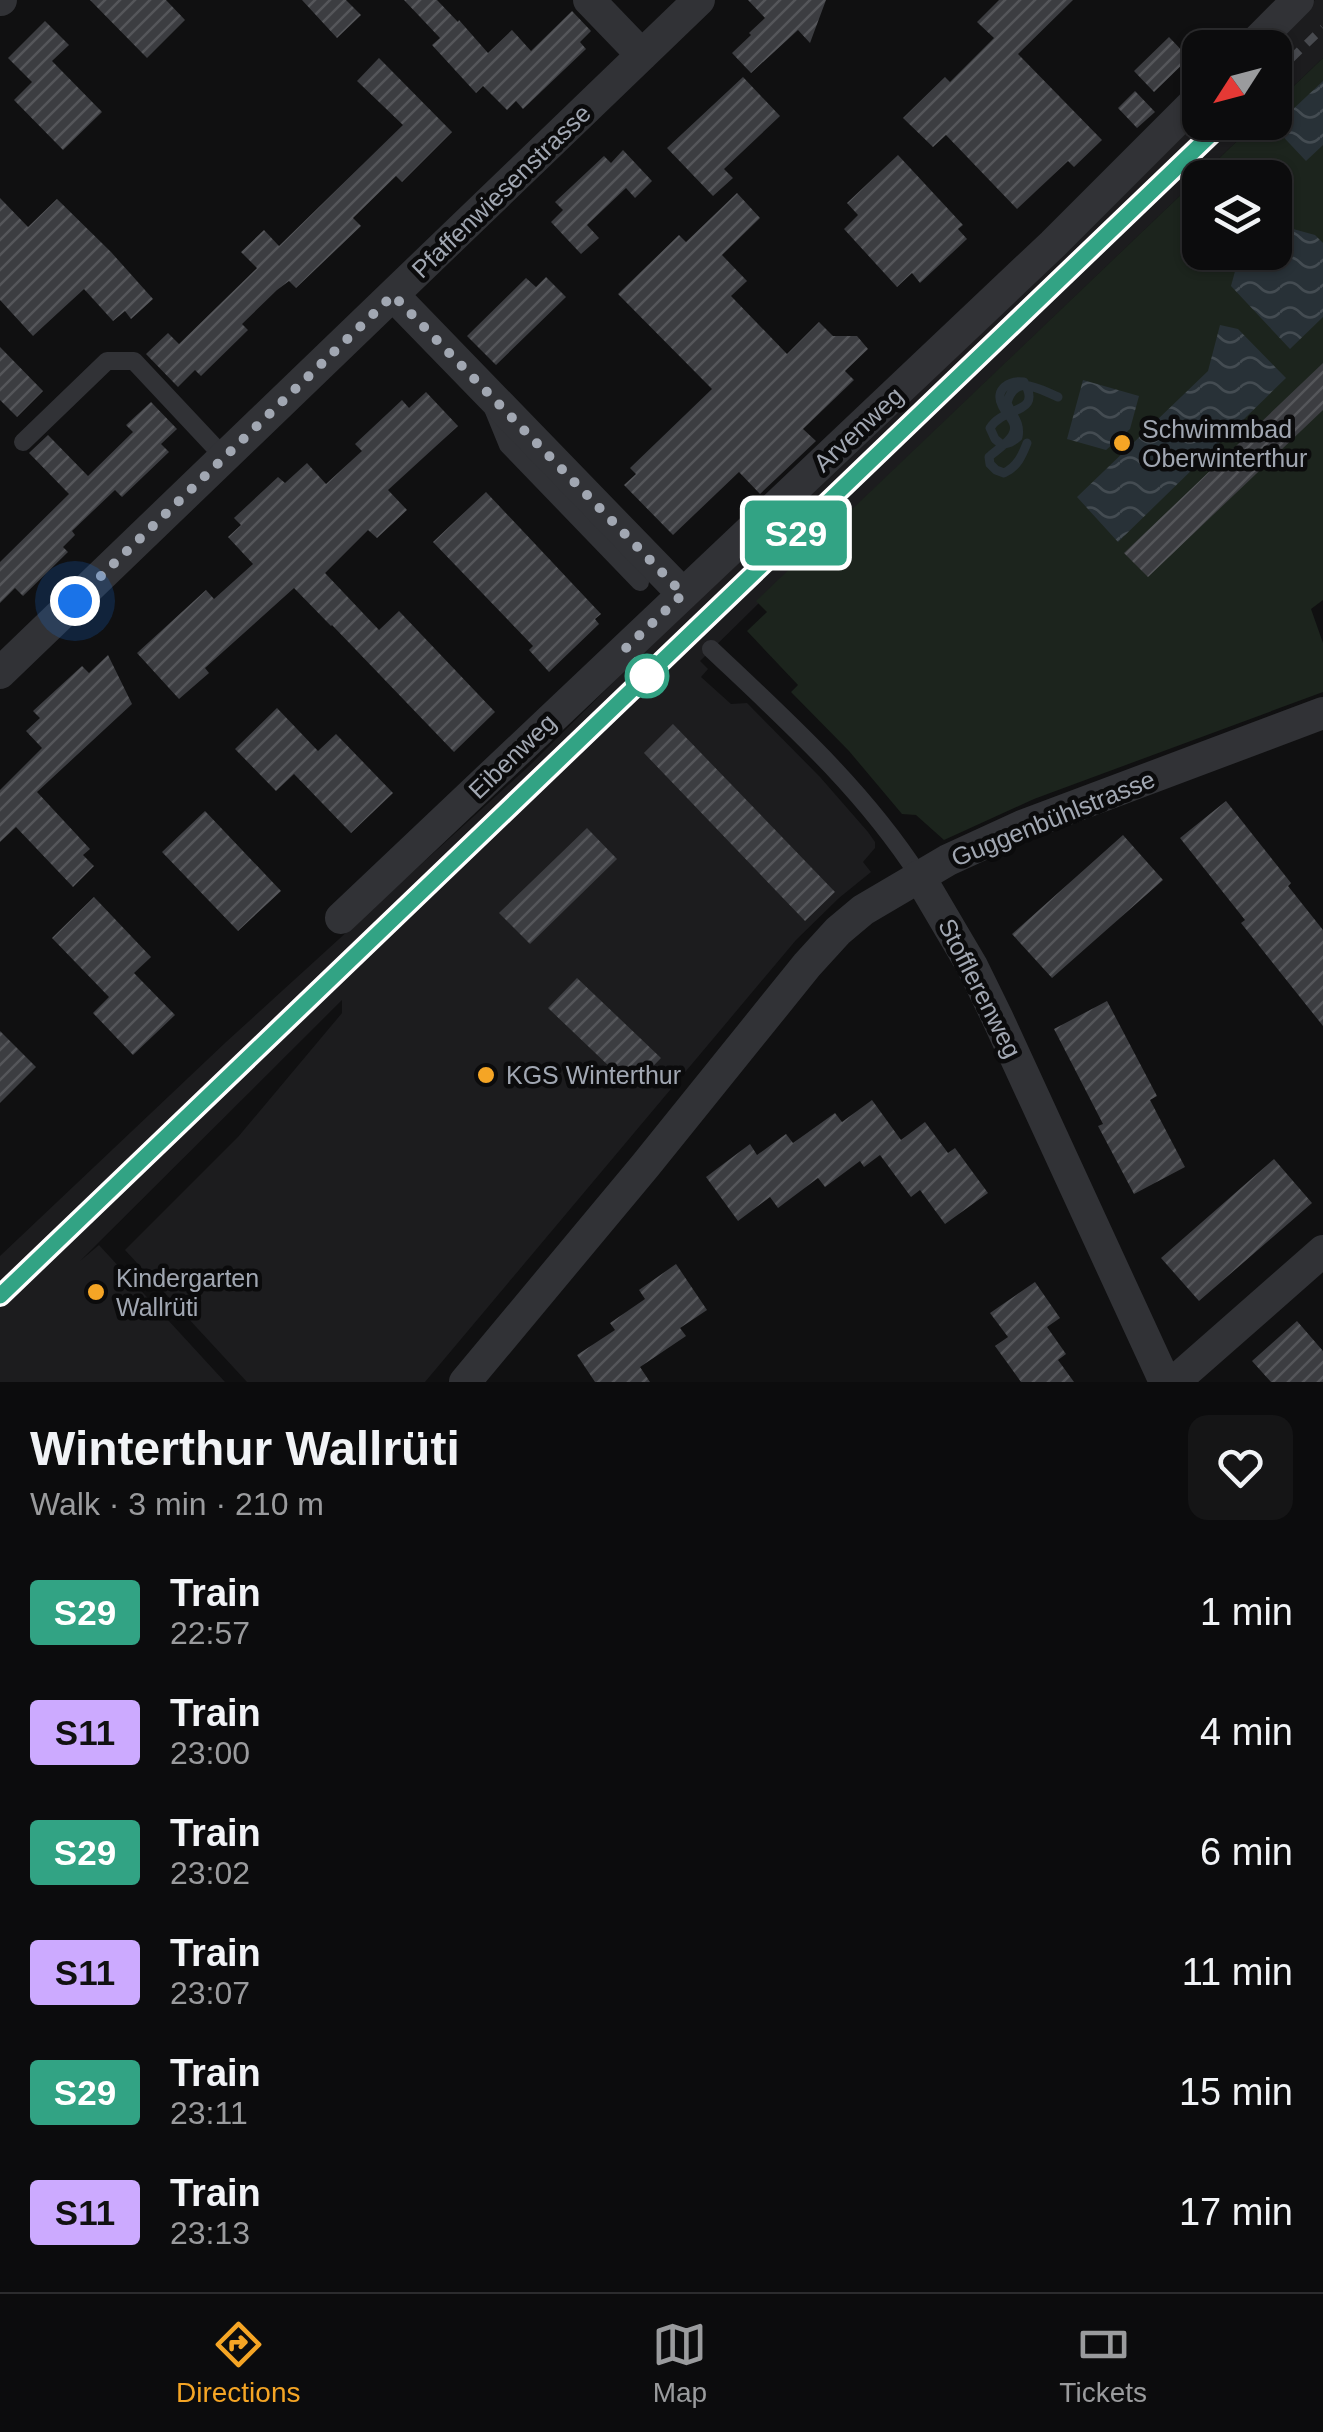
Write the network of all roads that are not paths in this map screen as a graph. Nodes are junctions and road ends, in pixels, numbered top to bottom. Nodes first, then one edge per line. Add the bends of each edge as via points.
1 (589, 0) edge
2 (699, 0) edge
3 (1298, 0) edge
4 (1268, 30) edge
5 (642, 55) junction
6 (1182, 115) edge
7 (393, 295) junction
8 (488, 396) junction
9 (23, 442) dead end
10 (224, 458) junction
11 (640, 582) dead end
12 (683, 594) junction
13 (712, 649) dead end
14 (0, 672) edge
15 (1323, 713) edge
16 (919, 876) junction
17 (341, 918) dead end
18 (1323, 1250) edge
19 (465, 1382) edge
20 (1165, 1382) edge
21 (1174, 1382) edge

1 - 5 street
2 - 5 street, Pfaffenwiesenstrasse
3 - 4 street
5 - 7 street, Pfaffenwiesenstrasse
6 - 12 street, Arvenweg
7 - 8 street
7 - 10 street, Pfaffenwiesenstrasse
8 - 11 lane via 508,445
8 - 12 street
9 - 10 lane via 107,361 134,361
10 - 14 street, Pfaffenwiesenstrasse
12 - 17 street, Eibenweg
13 - 16 lane, Stofflerenweg via 832,764
15 - 16 street, Guggenbühlstrasse via 1022,826
16 - 19 street, Guggenbühlstrasse via 863,910 822,948
16 - 20 street, Stofflerenweg via 997,1017
18 - 21 street

